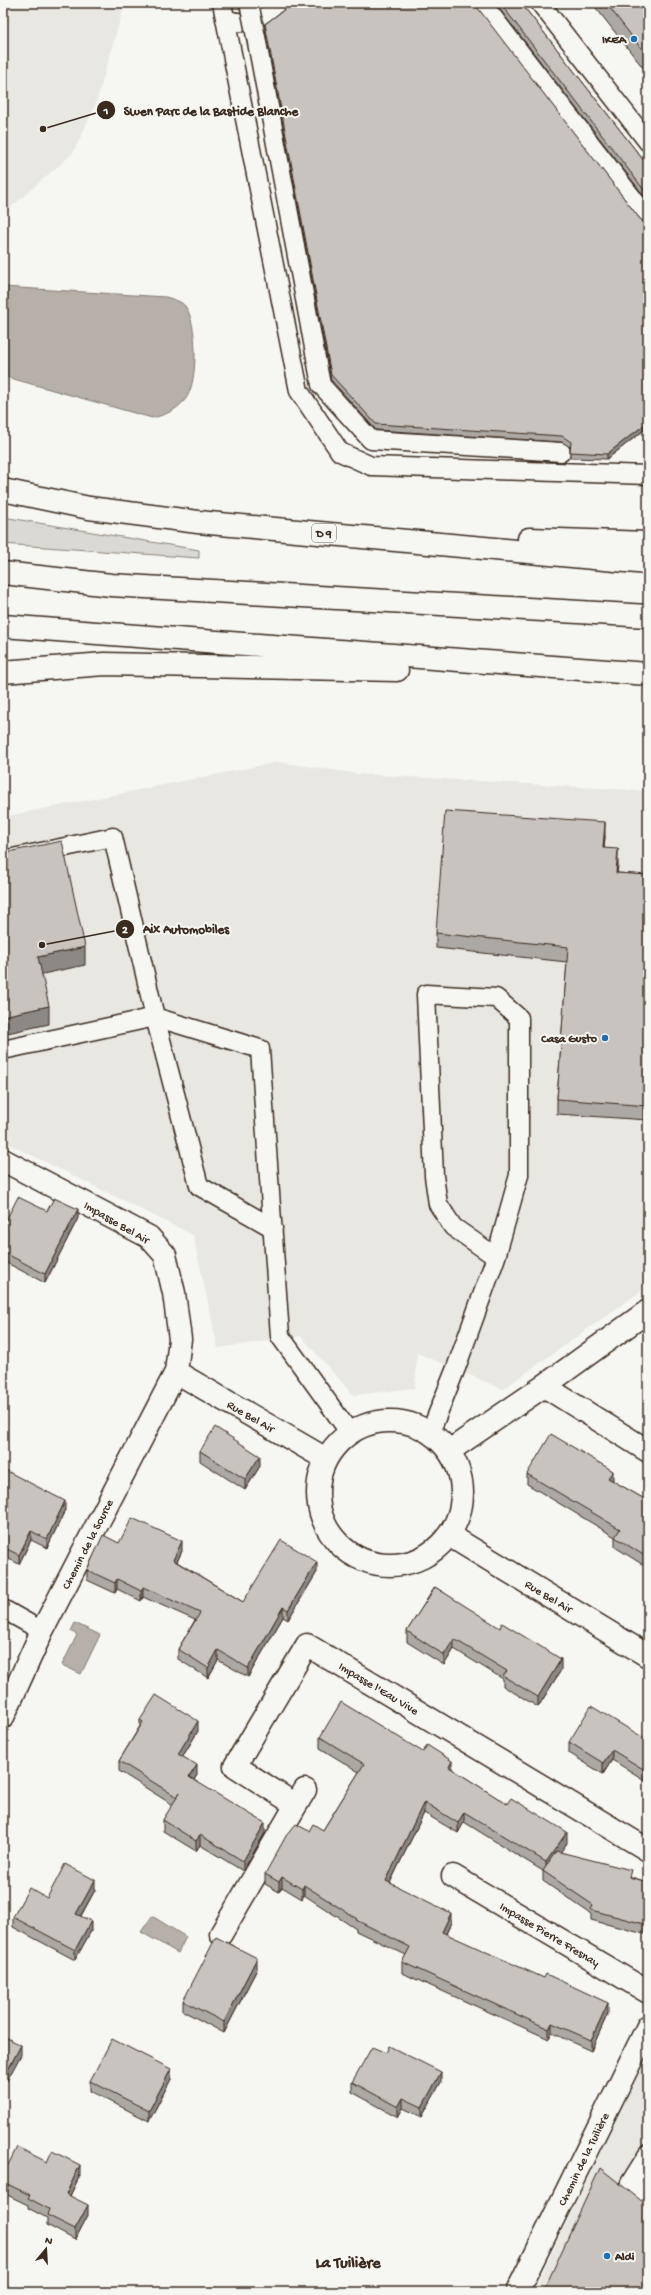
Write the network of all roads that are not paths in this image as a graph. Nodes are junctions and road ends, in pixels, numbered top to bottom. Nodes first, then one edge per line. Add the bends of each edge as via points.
1 (249, 3) edge
2 (277, 3) edge
3 (482, 3) edge
4 (540, 3) edge
5 (224, 11) edge
6 (245, 114) junction
7 (266, 135) dead end
8 (648, 142) edge
9 (648, 218) edge
10 (561, 452) dead end
11 (648, 475) edge
12 (3, 490) edge
13 (300, 531) junction
14 (648, 543) edge
15 (648, 563) edge
16 (3, 574) edge
17 (648, 616) edge
18 (3, 626) edge
19 (3, 672) edge
20 (648, 675) edge
21 (3, 860) edge
22 (155, 1016) junction
23 (3, 1050) edge
24 (3, 1160) edge
25 (273, 1228) junction
26 (496, 1257) junction
27 (648, 1311) edge
28 (176, 1372) junction
29 (544, 1386) junction
30 (350, 1433) junction
31 (430, 1433) junction
32 (648, 1450) edge
33 (449, 1451) junction
34 (326, 1459) junction
35 (449, 1535) junction
36 (3, 1609) edge
37 (42, 1631) junction
38 (648, 1656) edge
39 (3, 1717) edge
40 (648, 1850) edge
41 (453, 1876) dead end
42 (221, 1934) dead end
43 (648, 1992) edge
44 (648, 2026) edge
45 (648, 2154) edge
46 (648, 2198) edge
47 (517, 2292) edge

1 - 10 lane, bridge via 321,386 371,440
2 - 5 lane via 251,22 237,23
3 - 9 lane
4 - 8 lane
5 - 6 lane
6 - 7 lane via 254,128
6 - 11 lane via 299,392 340,452 371,466 517,463
12 - 13 main road, D 9 via 89,508 198,522
13 - 14 main road
13 - 15 main road, D 9
16 - 17 main road via 111,585
18 - 20 main road
19 - 20 main road via 104,664
21 - 22 lane via 113,837
22 - 23 lane
22 - 25 lane via 199,1186
22 - 25 lane via 260,1050
24 - 28 main road, Impasse Bel Air via 149,1237 165,1255 174,1293 180,1339
25 - 30 lane via 280,1336
26 - 26 lane via 519,1175 519,1018 496,998 426,994 434,1176 438,1204 452,1227
26 - 31 lane
27 - 29 main road
28 - 34 main road, Rue Bel Air
28 - 37 main road, Chemin de la Source
29 - 32 main road
29 - 33 main road
30 - 31 main road via 376,1422 404,1422
30 - 34 main road via 336,1445
31 - 33 main road
33 - 35 main road via 459,1471 462,1493 459,1515
34 - 35 main road via 318,1485 320,1513 332,1537 353,1555 373,1564 394,1565 415,1561 434,1551
35 - 38 main road, Rue Bel Air
36 - 37 lane
37 - 39 main road, Chemin de la Source
40 - 42 main road, Impasse l'Eau Vive via 308,1645 235,1766 301,1797
41 - 43 main road, Impasse Pierre Fresnay
44 - 47 main road, Chemin de la Tuilière
45 - 46 lane via 630,2183

